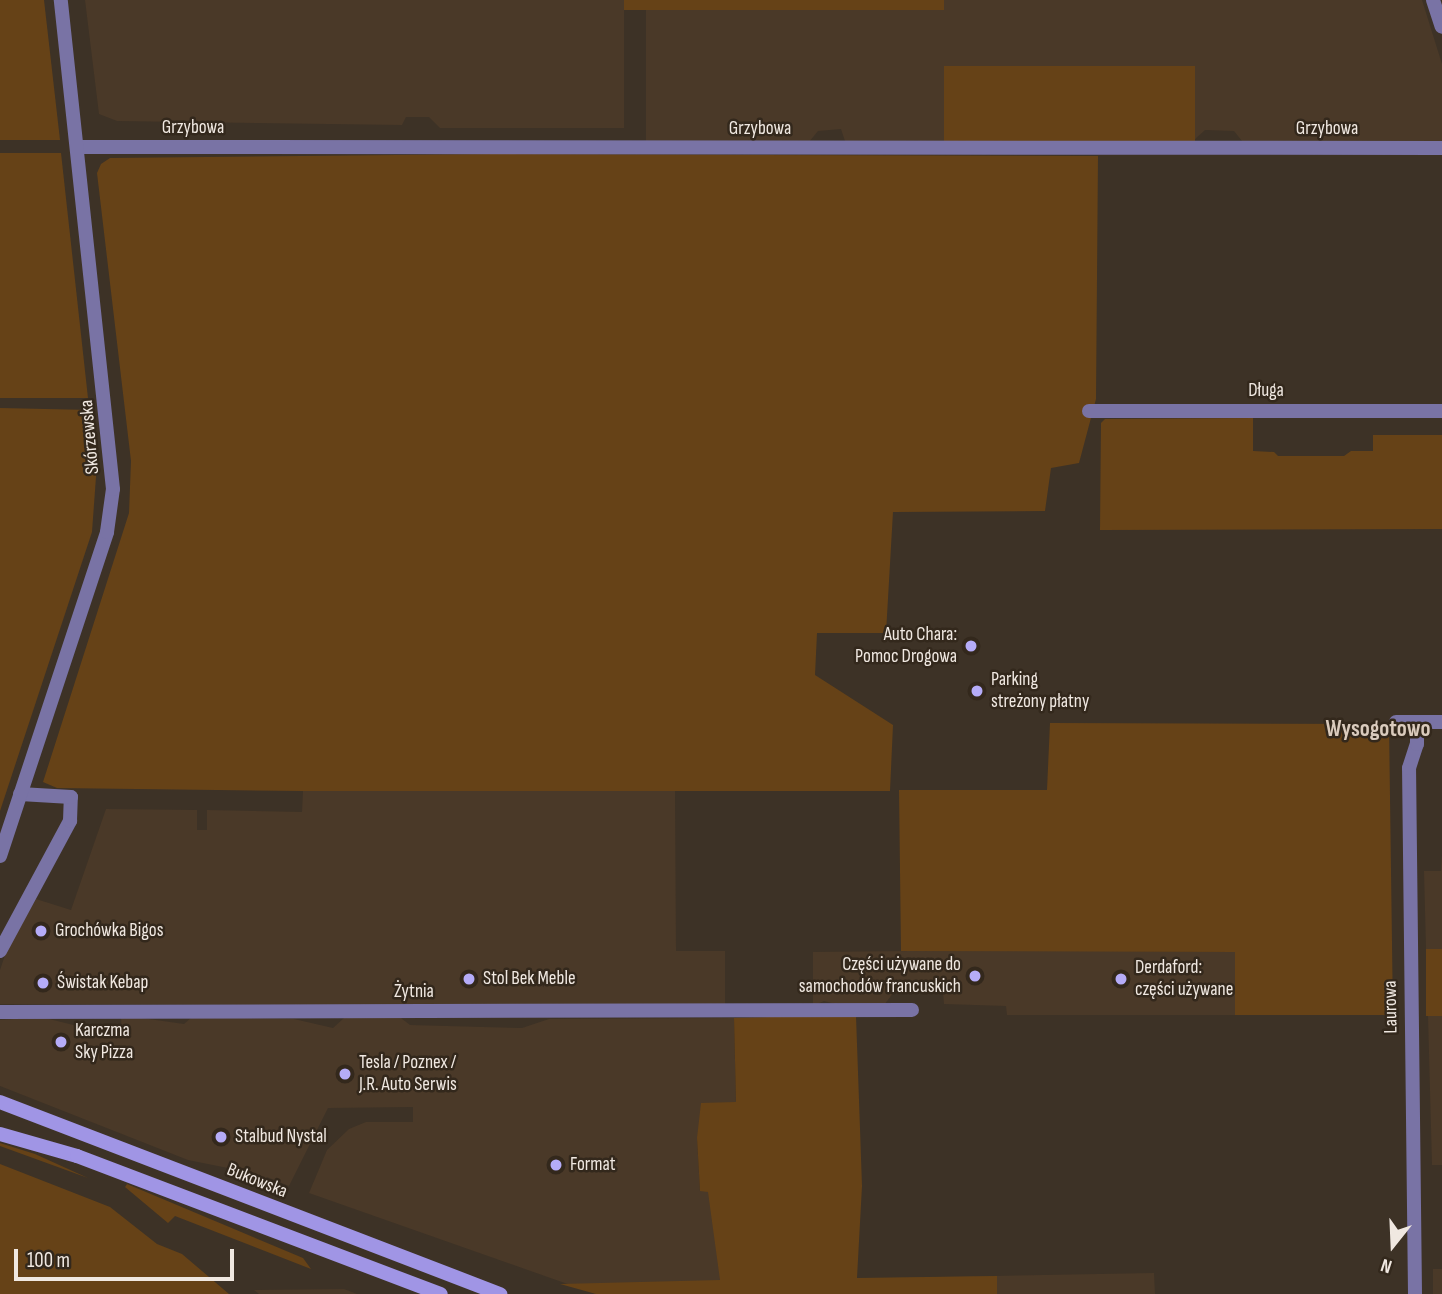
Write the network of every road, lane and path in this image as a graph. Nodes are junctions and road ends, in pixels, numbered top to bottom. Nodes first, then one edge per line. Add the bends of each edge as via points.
1 (61, 0) edge
2 (1433, 0) edge
3 (1442, 27) edge
4 (78, 147) junction
5 (1442, 148) edge
6 (1089, 411) dead end
7 (1442, 411) edge
8 (1396, 722) dead end
9 (1417, 722) junction
10 (1442, 722) edge
11 (20, 794) junction
12 (0, 856) edge
13 (0, 951) edge
14 (912, 1010) dead end
15 (0, 1012) edge
16 (0, 1102) edge
17 (0, 1134) edge
18 (441, 1294) edge
19 (500, 1294) edge
20 (1415, 1294) edge

1 - 4 street, Skórzewska
2 - 3 street
4 - 5 street, Grzybowa
4 - 11 street, Skórzewska via 113,500 107,532
6 - 7 street, Długa
8 - 9 street
9 - 10 street
9 - 20 street, Laurowa via 1417,744 1409,768
11 - 12 street, Skórzewska
11 - 13 street via 71,797 70,821
14 - 15 street, Żytnia
16 - 19 main road, Bukowska
17 - 18 main road, Bukowska via 132,1175

